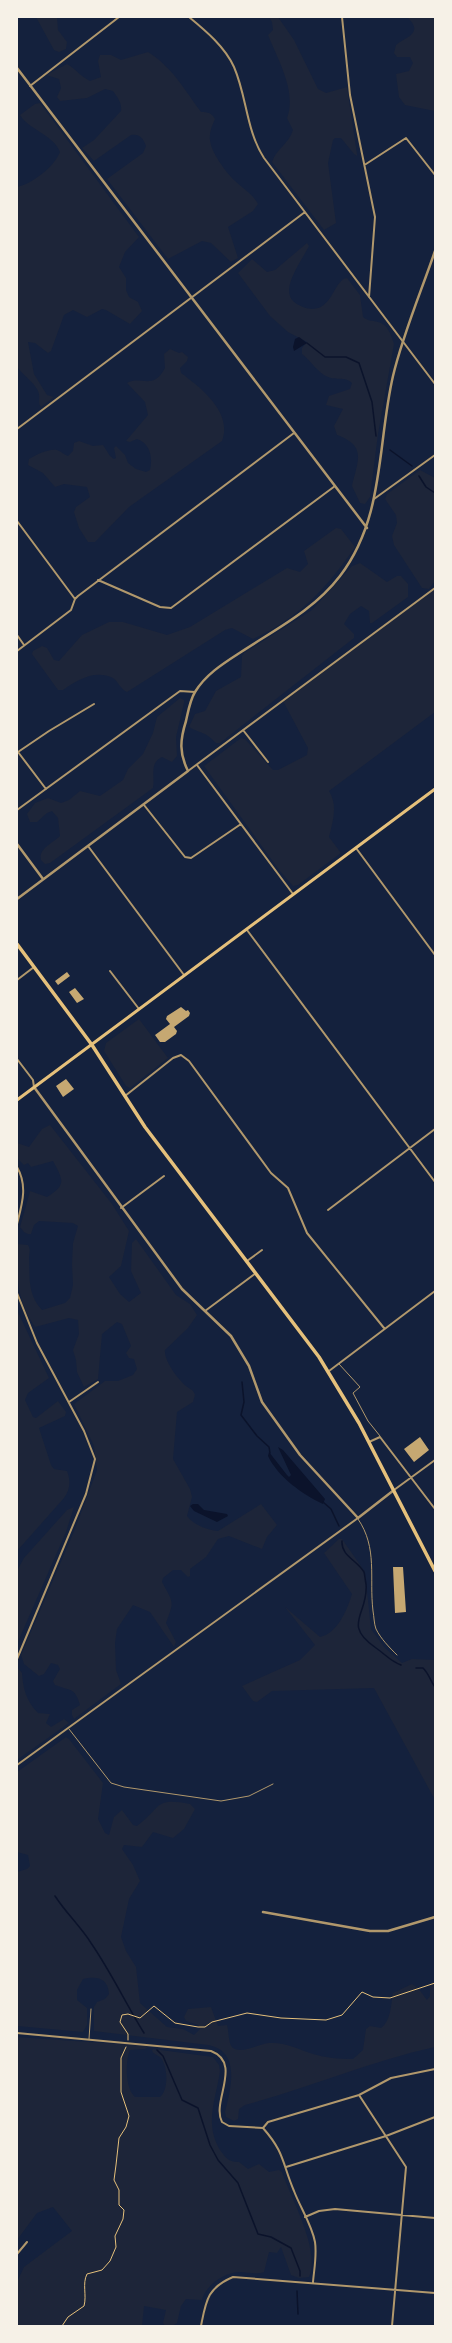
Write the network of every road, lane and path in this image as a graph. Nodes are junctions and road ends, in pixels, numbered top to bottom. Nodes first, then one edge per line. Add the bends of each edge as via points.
1 (119, 17) edge
2 (189, 17) edge
3 (342, 17) edge
4 (17, 68) edge
5 (30, 86) junction
6 (365, 164) junction
7 (435, 175) edge
8 (305, 212) junction
9 (435, 251) edge
10 (192, 299) junction
11 (369, 299) junction
12 (404, 342) junction
13 (435, 384) edge
14 (17, 429) edge
15 (294, 433) junction
16 (435, 455) edge
17 (335, 486) junction
18 (374, 499) junction
19 (17, 521) edge
20 (367, 528) junction
21 (98, 580) junction
22 (435, 588) edge
23 (75, 599) junction
24 (17, 636) edge
25 (24, 645) junction
26 (17, 651) edge
27 (195, 692) junction
28 (94, 704) dead end
29 (243, 730) junction
30 (17, 751) edge
31 (268, 762) dead end
32 (197, 765) junction
33 (188, 771) junction
34 (46, 789) junction
35 (435, 789) edge
36 (144, 805) junction
37 (17, 810) edge
38 (241, 824) junction
39 (17, 844) edge
40 (88, 846) junction
41 (356, 848) junction
42 (43, 879) junction
43 (294, 895) junction
44 (17, 899) edge
45 (247, 930) junction
46 (17, 944) edge
47 (435, 955) edge
48 (34, 967) junction
49 (110, 970) dead end
50 (185, 976) junction
51 (17, 980) edge
52 (140, 1010) junction
53 (92, 1045) junction
54 (17, 1059) edge
55 (34, 1087) junction
56 (124, 1097) junction
57 (17, 1100) edge
58 (435, 1128) edge
59 (410, 1148) junction
60 (17, 1167) edge
61 (164, 1176) dead end
62 (435, 1182) edge
63 (120, 1208) junction
64 (328, 1210) dead end
65 (18, 1212) edge
66 (17, 1224) edge
67 (262, 1250) dead end
68 (247, 1261) junction
69 (256, 1273) junction
70 (435, 1291) edge
71 (17, 1293) edge
72 (205, 1311) junction
73 (384, 1328) junction
74 (339, 1364) junction
75 (329, 1371) junction
76 (98, 1382) dead end
77 (69, 1402) junction
78 (380, 1437) junction
79 (369, 1442) junction
80 (435, 1460) edge
81 (411, 1478) junction
82 (394, 1490) junction
83 (435, 1509) edge
84 (358, 1518) junction
85 (435, 1571) edge
86 (397, 1655) dead end
87 (17, 1659) edge
88 (68, 1729) junction
89 (17, 1766) edge
90 (273, 1784) dead end
91 (263, 1912) dead end
92 (435, 1917) edge
93 (435, 1983) edge
94 (92, 2009) dead end
95 (17, 2033) edge
96 (89, 2039) junction
97 (128, 2043) junction
98 (435, 2069) edge
99 (359, 2095) junction
100 (435, 2117) edge
101 (263, 2128) junction
102 (386, 2136) junction
103 (286, 2167) junction
104 (402, 2215) junction
105 (305, 2216) junction
106 (435, 2218) edge
107 (27, 2242) dead end
108 (17, 2254) edge
109 (313, 2283) junction
110 (397, 2290) junction
111 (435, 2293) edge
112 (62, 2326) edge
113 (201, 2326) edge
114 (392, 2326) edge

1 - 5 street
2 - 8 street via 229,58 239,82 255,143
3 - 6 street via 350,95
4 - 5 street
5 - 10 street
6 - 7 street via 406,138
6 - 11 street via 375,217
8 - 10 street
8 - 11 street
9 - 12 street
10 - 14 street
10 - 15 street
11 - 12 street
12 - 13 street
12 - 18 street via 391,386
15 - 17 street
15 - 21 street
16 - 18 street
17 - 20 street
17 - 21 street via 171,608 160,606
18 - 20 street
19 - 23 street
20 - 27 street via 358,550 321,598 216,668
21 - 23 street
22 - 29 street
23 - 25 street via 71,610
24 - 25 street
25 - 26 street
27 - 33 street via 180,743 182,758
27 - 34 street via 180,691
28 - 30 street
29 - 31 street
29 - 32 street
30 - 34 street
32 - 33 street
32 - 38 street
33 - 36 street
34 - 37 street
35 - 41 main road
36 - 38 street via 185,857 191,858
36 - 40 street
38 - 43 street
39 - 42 street
40 - 42 street
40 - 50 street
41 - 43 main road
41 - 47 street
42 - 44 street
43 - 45 main road
45 - 50 main road
45 - 59 street
46 - 48 highway
48 - 51 street
48 - 53 highway
49 - 52 street
50 - 52 main road
52 - 53 main road
53 - 55 main road
53 - 56 highway
54 - 55 street via 33,1080
55 - 57 main road
55 - 63 street
56 - 68 highway
56 - 73 street via 173,1058 181,1055 189,1060 271,1173 288,1188 307,1233
58 - 59 street
59 - 62 street
59 - 64 street
60 - 65 street via 22,1175 25,1190
61 - 63 street
63 - 72 street via 182,1289
65 - 66 street
67 - 68 street
68 - 69 highway
69 - 72 street
69 - 75 highway
70 - 73 street
71 - 77 street via 37,1343
72 - 84 street via 221,1324 241,1350 262,1402 272,1418 318,1477
73 - 74 street
74 - 75 street
74 - 78 lane via 360,1387 353,1393
75 - 79 highway
76 - 77 street
77 - 87 street via 84,1430 95,1459 86,1494
78 - 79 street
78 - 81 street
79 - 82 highway
80 - 81 street
81 - 82 street
81 - 83 street
82 - 84 street
82 - 85 highway
84 - 86 lane via 367,1532 371,1546 375,1627
84 - 88 street
88 - 89 street
88 - 90 lane via 111,1783 124,1787 221,1801 249,1796
91 - 92 street via 370,1932 388,1931
93 - 97 path via 390,1998 373,1997 362,1992 342,2014 326,2020 247,2013 198,2027 176,2022 154,2006 140,2018 122,2015 120,2022 128,2034
94 - 96 lane
95 - 96 street
96 - 97 street
97 - 101 street via 217,2053 225,2069 220,2119 228,2126
97 - 112 path via 121,2058 121,2092 129,2116 119,2138 114,2180 119,2190 119,2205 124,2210 123,2219 117,2230 116,2247 110,2261 102,2270 87,2274 84,2282 84,2306 68,2317
98 - 99 street via 391,2078
99 - 101 street via 268,2122
99 - 102 street
100 - 102 street
101 - 103 street via 278,2147
102 - 103 street
102 - 104 street via 406,2167
103 - 105 street
104 - 105 street via 335,2209
104 - 106 street
104 - 110 street
105 - 109 street via 315,2243
107 - 108 street
109 - 110 street
109 - 113 street via 233,2277 221,2282 208,2296
110 - 111 street
110 - 114 street

